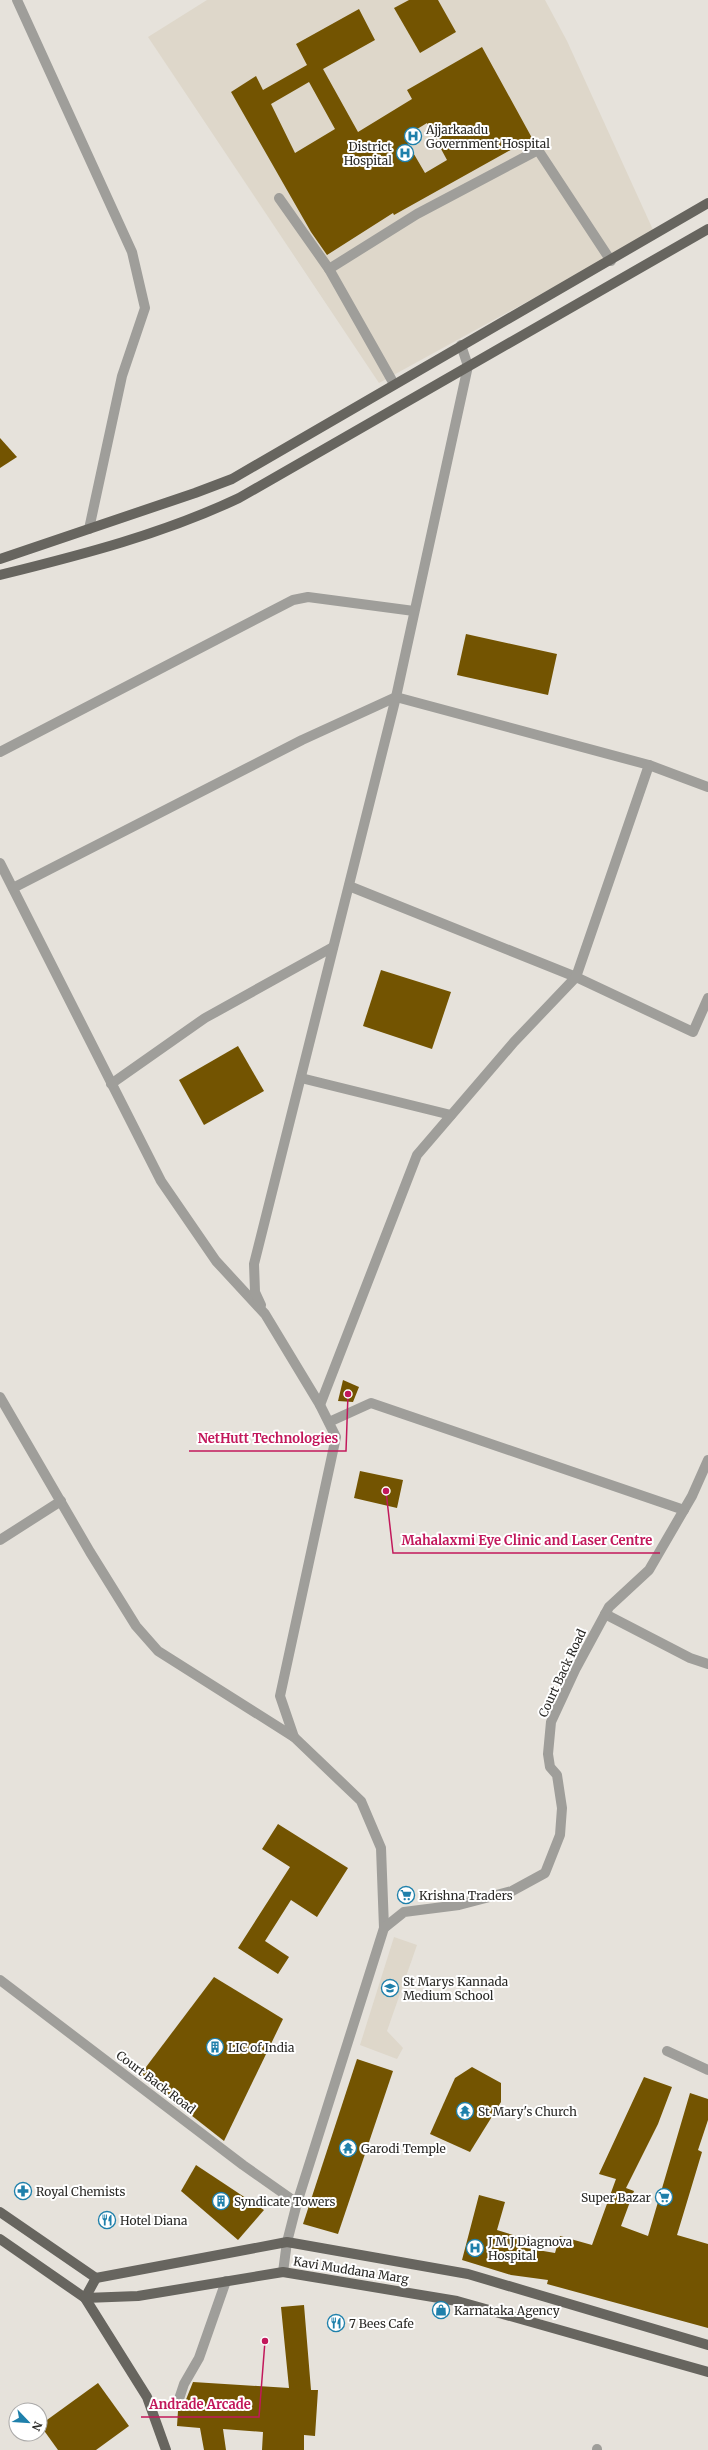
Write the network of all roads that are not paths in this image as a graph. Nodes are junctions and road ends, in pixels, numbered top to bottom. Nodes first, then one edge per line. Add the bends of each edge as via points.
1 (17, 0) edge
2 (279, 198) dead end
3 (708, 203) edge
4 (708, 229) edge
5 (611, 261) junction
6 (329, 269) junction
7 (461, 345) junction
8 (468, 366) junction
9 (394, 384) junction
10 (89, 529) junction
11 (0, 559) edge
12 (0, 575) edge
13 (414, 611) junction
14 (396, 697) junction
15 (0, 752) edge
16 (649, 765) junction
17 (708, 788) edge
18 (0, 864) edge
19 (349, 886) junction
20 (13, 888) junction
21 (333, 947) junction
22 (576, 977) junction
23 (708, 998) edge
24 (300, 1078) junction
25 (111, 1084) junction
26 (451, 1115) junction
27 (265, 1314) junction
28 (0, 1397) edge
29 (320, 1405) junction
30 (329, 1422) junction
31 (708, 1460) edge
32 (61, 1501) junction
33 (684, 1510) junction
34 (0, 1540) edge
35 (605, 1614) junction
36 (708, 1664) edge
37 (294, 1737) junction
38 (384, 1928) junction
39 (0, 1980) edge
40 (667, 2051) dead end
41 (708, 2070) edge
42 (297, 2203) junction
43 (0, 2212) edge
44 (0, 2239) edge
45 (287, 2242) junction
46 (283, 2272) junction
47 (96, 2278) junction
48 (226, 2281) junction
49 (85, 2298) junction
50 (708, 2345) edge
51 (708, 2372) edge
52 (176, 2405) dead end
53 (166, 2450) edge

1 - 10 street via 132,252 145,308 122,376
2 - 6 street
3 - 5 main road
4 - 8 main road
5 - 6 street via 538,150 417,214
5 - 7 main road
6 - 9 street
7 - 8 street
7 - 9 main road
8 - 12 main road via 239,498 204,515 84,555
8 - 13 street
9 - 10 main road via 232,478
10 - 11 main road
13 - 14 street
13 - 15 street via 308,597 293,600
14 - 16 street
14 - 19 street
14 - 20 street via 302,740
16 - 17 street
16 - 22 street
18 - 20 street
19 - 21 street
19 - 22 street
20 - 25 street
21 - 24 street
21 - 25 street via 205,1018
22 - 23 street via 693,1032
22 - 26 street via 514,1042
24 - 26 street
24 - 27 street via 254,1264 255,1292
25 - 27 street via 161,1181 216,1261
26 - 29 street via 417,1155
27 - 29 street
28 - 32 street
29 - 30 street
30 - 33 street via 371,1403
30 - 37 street via 336,1438 280,1696
31 - 33 street, Court Back Road
32 - 34 street
32 - 37 street via 136,1626 158,1651
33 - 35 street, Court Back Road via 649,1570 609,1607
35 - 36 street via 690,1658
35 - 38 street, Court Back Road via 551,1722 548,1754 550,1767 557,1775 562,1808 560,1835 545,1873 512,1891 459,1905 404,1912
37 - 38 street via 361,1801 380,1848
38 - 42 street
39 - 42 street, Court Back Road
40 - 41 street
42 - 45 street
43 - 47 main road
44 - 49 main road
45 - 46 street
45 - 47 main road, Kavi Muddana Marg
45 - 50 main road, Kavi Muddana Marg via 468,2274
46 - 48 main road, Kavi Muddana Marg
46 - 51 main road, Kavi Muddana Marg via 456,2301
47 - 49 main road
48 - 49 main road, Kavi Muddana Marg via 138,2296
48 - 52 street via 199,2358 184,2384
49 - 53 main road via 148,2397

